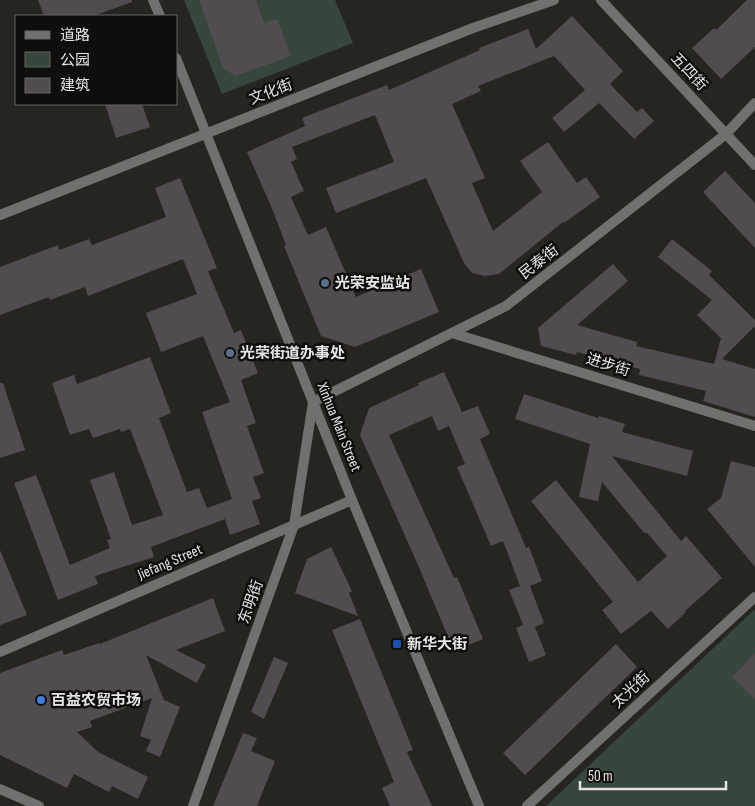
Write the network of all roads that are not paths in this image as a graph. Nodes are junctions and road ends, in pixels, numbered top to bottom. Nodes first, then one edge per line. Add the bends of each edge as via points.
1 (153, 0) edge
2 (554, 0) edge
3 (601, 0) edge
4 (160, 15) edge
5 (178, 63) edge
6 (755, 103) edge
7 (206, 134) junction
8 (726, 134) junction
9 (755, 165) edge
10 (0, 215) edge
11 (452, 333) junction
12 (313, 402) junction
13 (755, 426) edge
14 (352, 500) junction
15 (294, 525) junction
16 (755, 597) edge
17 (0, 652) edge
18 (0, 789) edge
19 (39, 806) edge
20 (193, 806) edge
21 (479, 806) edge
22 (527, 806) edge

1 - 4 street
2 - 7 street, 文化街 via 473,28
3 - 8 street, 五四街
5 - 7 street, Xinhua Main Street
6 - 8 street, 民泰街
7 - 10 street, 文化街
7 - 12 street, Xinhua Main Street
8 - 9 street, 五四街
8 - 11 street, 民泰街 via 506,306
11 - 12 street, 民泰街
11 - 13 street, 进步街
12 - 14 street, Xinhua Main Street
12 - 15 street, 东明街
14 - 15 street, Jiefang Street
14 - 21 street, Xinhua Main Street
15 - 17 street, Jiefang Street
15 - 20 street, 东明街
16 - 22 street, 太光街
18 - 19 street

